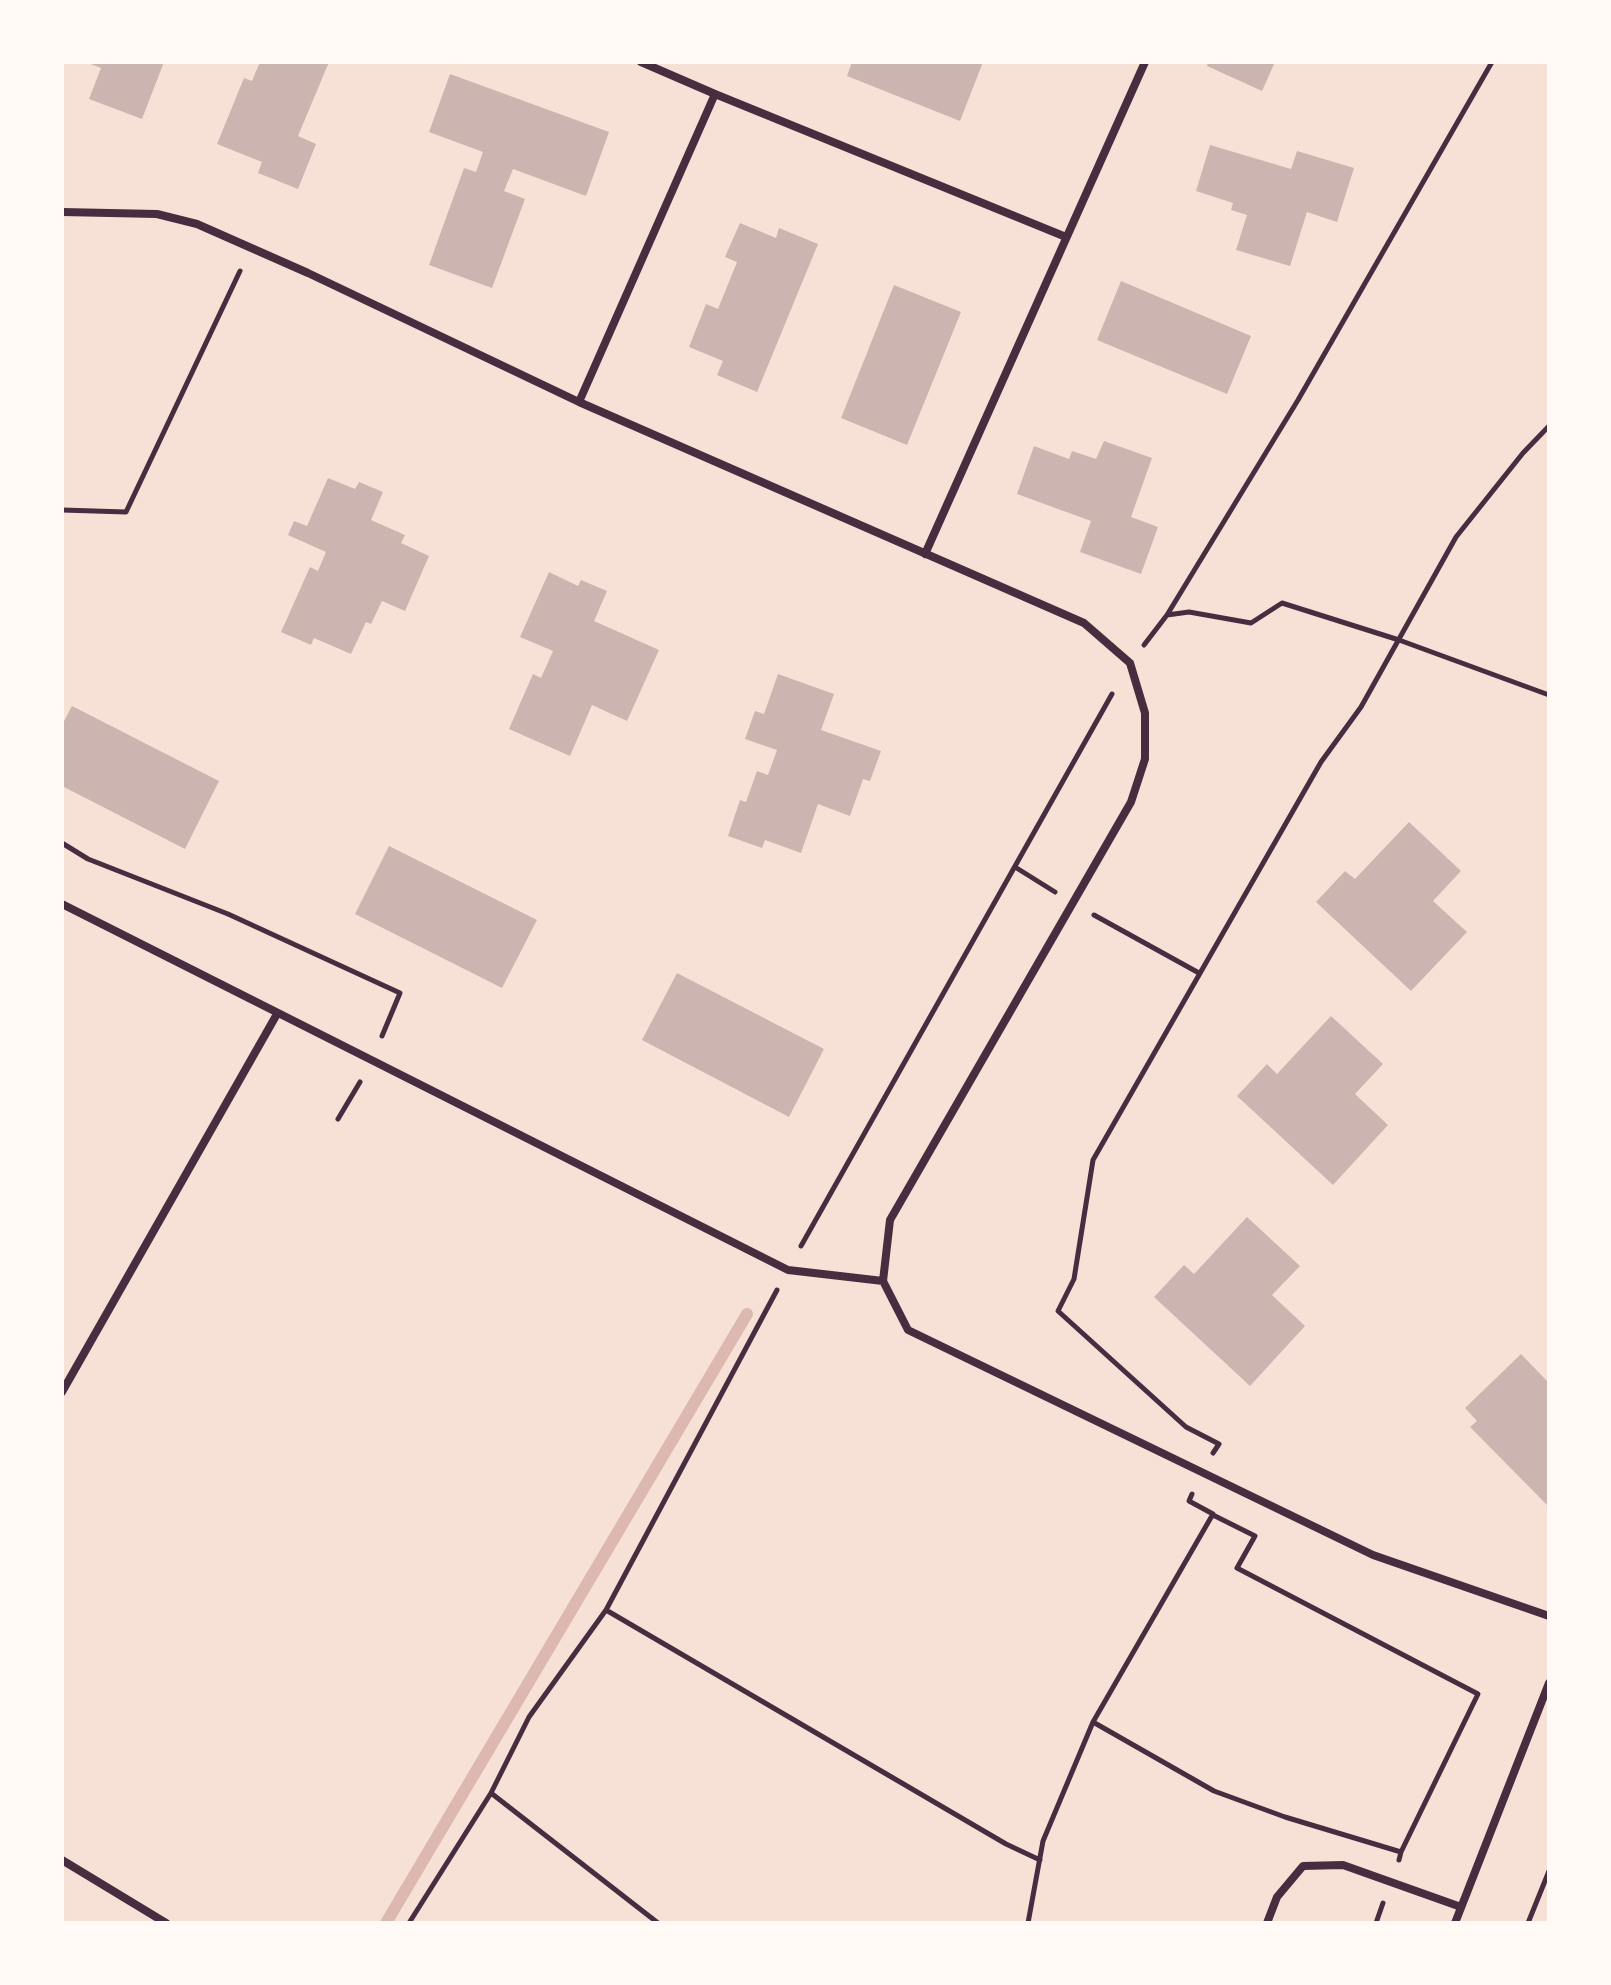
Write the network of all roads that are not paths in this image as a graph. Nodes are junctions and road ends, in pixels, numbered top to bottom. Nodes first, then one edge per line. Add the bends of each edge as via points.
1 (641, 62) edge
2 (1145, 62) edge
3 (715, 94) junction
4 (62, 212) edge
5 (1066, 237) junction
6 (579, 402) junction
7 (925, 554) junction
8 (62, 904) edge
9 (277, 1014) junction
10 (883, 1281) junction
11 (62, 1392) edge
12 (1549, 1616) edge
13 (1549, 1683) edge
14 (62, 1860) edge
15 (1461, 1907) junction
16 (166, 1923) edge
17 (1267, 1923) edge
18 (1455, 1923) edge

1 - 3 street
2 - 5 street
3 - 5 street
3 - 6 street
4 - 6 street via 157,214 197,224
5 - 7 street
6 - 7 street
7 - 10 street via 1084,623 1130,663 1145,713 1145,759 1131,802 890,1220
8 - 9 street
9 - 10 street via 788,1270
9 - 11 street
10 - 12 street via 908,1330 1373,1555
13 - 15 street
14 - 16 street
15 - 17 street via 1343,1865 1303,1866 1277,1897
15 - 18 street

